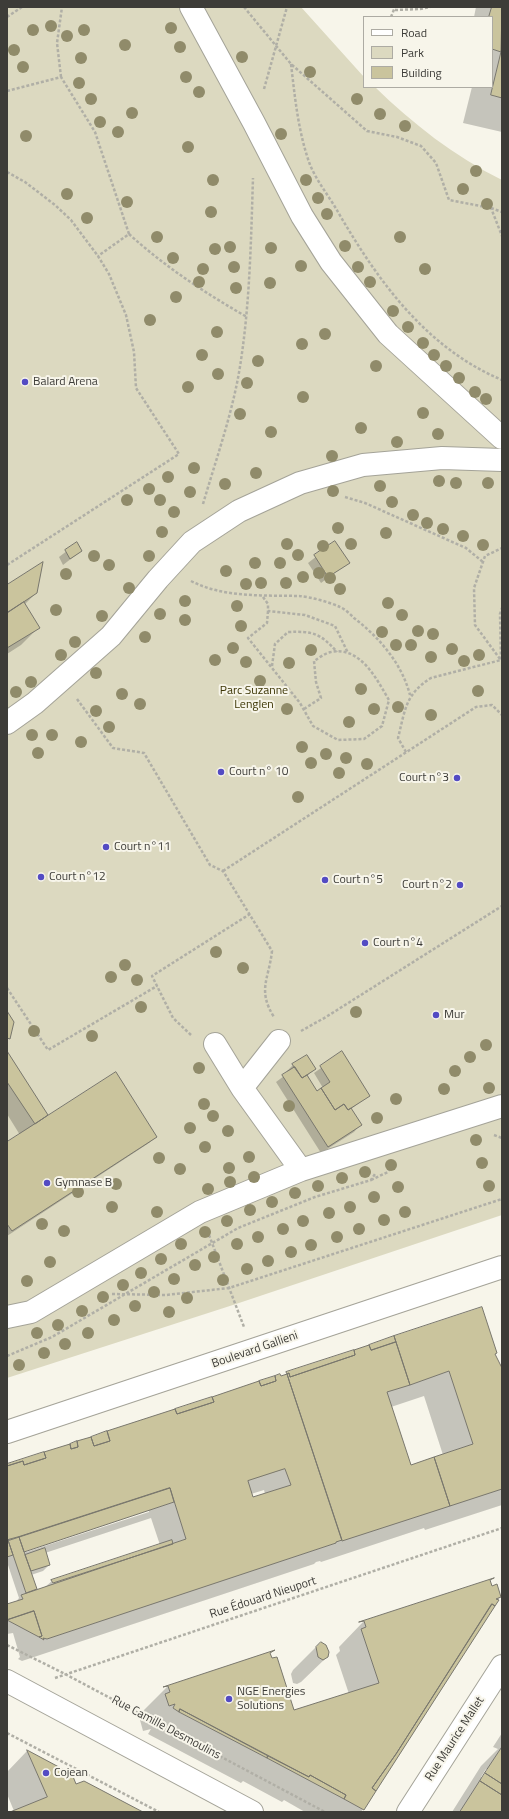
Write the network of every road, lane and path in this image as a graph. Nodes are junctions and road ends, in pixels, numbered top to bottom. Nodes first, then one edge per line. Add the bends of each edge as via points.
1 (22, 7) edge
2 (62, 7) edge
3 (192, 7) edge
4 (244, 7) edge
5 (287, 7) edge
6 (430, 7) edge
7 (395, 9) edge
8 (7, 17) edge
9 (276, 47) junction
10 (291, 64) junction
11 (62, 77) junction
12 (7, 91) edge
13 (254, 123) junction
14 (7, 172) edge
15 (253, 175) dead end
16 (490, 208) junction
17 (502, 212) edge
18 (129, 234) junction
19 (502, 236) edge
20 (98, 256) junction
21 (247, 317) junction
22 (502, 380) edge
23 (502, 438) edge
24 (502, 460) edge
25 (343, 496) dead end
26 (203, 506) dead end
27 (502, 548) edge
28 (483, 562) junction
29 (7, 565) edge
30 (167, 569) junction
31 (263, 597) junction
32 (502, 608) edge
33 (268, 612) junction
34 (338, 653) junction
35 (348, 653) junction
36 (502, 660) edge
37 (272, 667) junction
38 (62, 679) junction
39 (410, 695) junction
40 (304, 709) junction
41 (502, 715) edge
42 (7, 723) edge
43 (406, 752) junction
44 (223, 871) junction
45 (502, 906) edge
46 (250, 914) junction
47 (157, 986) junction
48 (7, 988) edge
49 (304, 1030) dead end
50 (279, 1041) joint
51 (216, 1044) joint
52 (242, 1088) junction
53 (502, 1106) edge
54 (395, 1139) junction
55 (301, 1170) junction
56 (502, 1199) edge
57 (200, 1212) junction
58 (212, 1242) junction
59 (502, 1267) edge
60 (229, 1288) junction
61 (111, 1294) dead end
62 (123, 1294) junction
63 (7, 1317) edge
64 (253, 1351) junction
65 (7, 1356) edge
66 (7, 1432) edge
67 (502, 1528) edge
68 (7, 1645) edge
69 (502, 1666) edge
70 (65, 1674) junction
71 (7, 1681) edge
72 (38, 1697) junction
73 (7, 1733) edge
74 (158, 1812) edge
75 (252, 1812) edge
76 (325, 1812) edge
77 (408, 1812) edge

1 - 8 path
2 - 11 path via 57,43
3 - 13 main road
4 - 9 path
5 - 9 path
6 - 7 path
9 - 10 path
9 - 13 path
10 - 16 path via 367,132 397,137 421,146 436,163 449,200
10 - 22 path via 298,120 310,164 364,258 423,329 459,357
11 - 12 path
11 - 18 path via 95,132
13 - 23 main road via 302,216 331,262 388,334
14 - 20 path via 55,205 71,220
15 - 21 path
16 - 17 path
16 - 19 path
18 - 20 path
18 - 21 path via 149,253 216,300
20 - 29 path via 109,274 126,315 134,352 136,388 179,454
21 - 26 path via 229,418
24 - 30 main road via 442,458 363,465 300,483 239,511 192,542
25 - 28 path via 372,506 466,548
27 - 28 path via 485,556
28 - 36 path via 474,588 474,625
30 - 31 path via 201,586
30 - 38 main road via 111,636
31 - 33 path via 268,604
31 - 39 path via 300,596 341,607 370,630 386,649 406,680
32 - 36 path
33 - 35 path via 305,615 336,626
33 - 37 path via 267,623 248,638
34 - 35 path
34 - 37 path via 327,640 309,631 288,632 275,644
34 - 40 path via 331,652 314,661 321,698
35 - 40 path via 369,667 389,700 382,726 364,739 338,740 313,726
36 - 39 path via 431,678 420,684
37 - 40 path
38 - 42 main road
38 - 44 path via 113,748 144,754 210,865
39 - 43 path via 398,738
41 - 43 path via 492,705 476,707
43 - 44 path
44 - 46 path
45 - 49 path
46 - 47 path via 152,976
46 - 50 path via 272,951 264,991 268,1007 279,1025
47 - 48 path via 48,1050
47 - 51 path via 173,1018 195,1040
50 - 52 main road
51 - 52 main road
52 - 55 main road
53 - 54 main road
54 - 55 main road
54 - 58 path via 371,1180 315,1197 238,1228
55 - 57 main road
56 - 60 path
57 - 58 path
57 - 63 main road via 31,1312
58 - 60 path
58 - 62 path
59 - 64 main road, Boulevard Gallieni
60 - 62 path via 166,1295
60 - 64 path
61 - 62 path
62 - 65 path via 52,1337
64 - 66 main road, Boulevard Gallieni
67 - 70 path, Rue Édouard Nieuport
68 - 70 path, Rue Camille Desmoulins
69 - 77 main road, Rue Maurice Mallet
70 - 72 path, Rue Édouard Nieuport via 52,1679
70 - 76 path, Rue Camille Desmoulins
71 - 72 main road
72 - 75 main road
73 - 74 path

